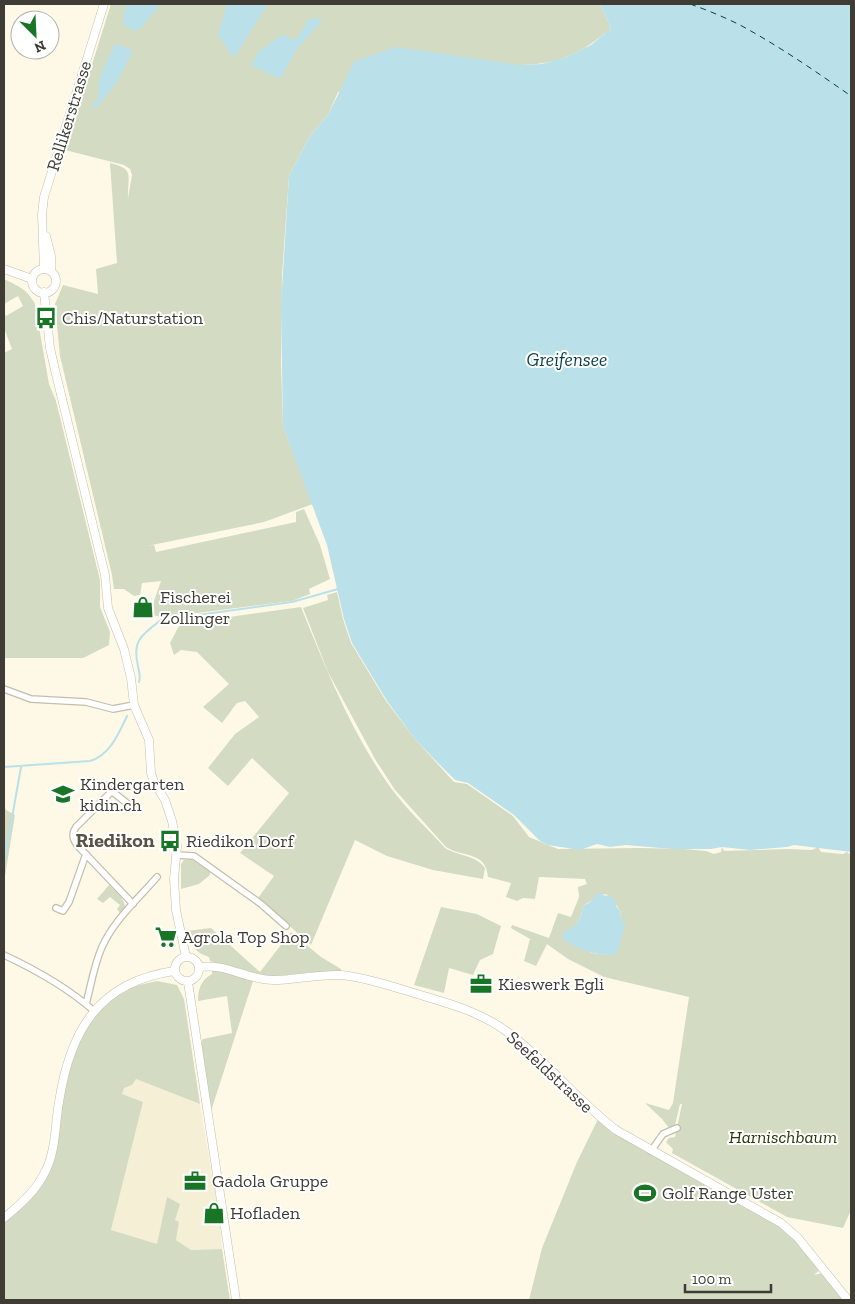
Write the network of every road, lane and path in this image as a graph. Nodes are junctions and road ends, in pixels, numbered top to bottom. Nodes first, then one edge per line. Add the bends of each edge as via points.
1 (104, 4) edge
2 (4, 269) edge
3 (48, 270) junction
4 (32, 279) junction
5 (44, 292) junction
6 (4, 689) edge
7 (134, 704) junction
8 (104, 785) dead end
9 (112, 791) junction
10 (133, 808) dead end
11 (86, 854) junction
12 (176, 855) junction
13 (157, 877) dead end
14 (133, 904) junction
15 (56, 908) dead end
16 (286, 926) dead end
17 (4, 955) edge
18 (186, 957) junction
19 (199, 967) junction
20 (174, 971) junction
21 (188, 982) junction
22 (86, 1004) junction
23 (94, 1011) junction
24 (678, 1128) dead end
25 (651, 1151) junction
26 (4, 1218) edge
27 (236, 1300) edge
28 (848, 1300) edge

1 - 3 main road, Rellikerstrasse via 44,197 42,214
2 - 4 main road
3 - 4 main road via 38,270
3 - 5 main road via 56,280 50,291
4 - 5 main road via 35,288
5 - 7 main road via 53,363 104,569 108,608 122,644
6 - 7 street via 31,699 86,702 113,709
7 - 12 main road via 149,740 152,777 171,817
8 - 9 street
9 - 10 street
9 - 11 street via 73,833 73,839
11 - 14 street
11 - 15 street via 69,902 62,911
12 - 16 street via 194,856 242,889
12 - 18 main road via 176,910
13 - 14 street
14 - 22 street via 115,924 102,946
17 - 22 street
18 - 19 main road via 193,958
18 - 20 main road via 176,963
19 - 21 main road via 196,978
19 - 25 main road, Seefeldstrasse via 220,967 272,980 327,975 358,978 469,1010 506,1031 599,1118
20 - 21 main road via 181,980
20 - 23 main road via 130,984
21 - 27 main road
22 - 23 street
23 - 26 main road via 73,1046 46,1170 33,1191
24 - 25 street via 663,1134
25 - 28 main road, Seefeldstrasse via 781,1223 798,1238

